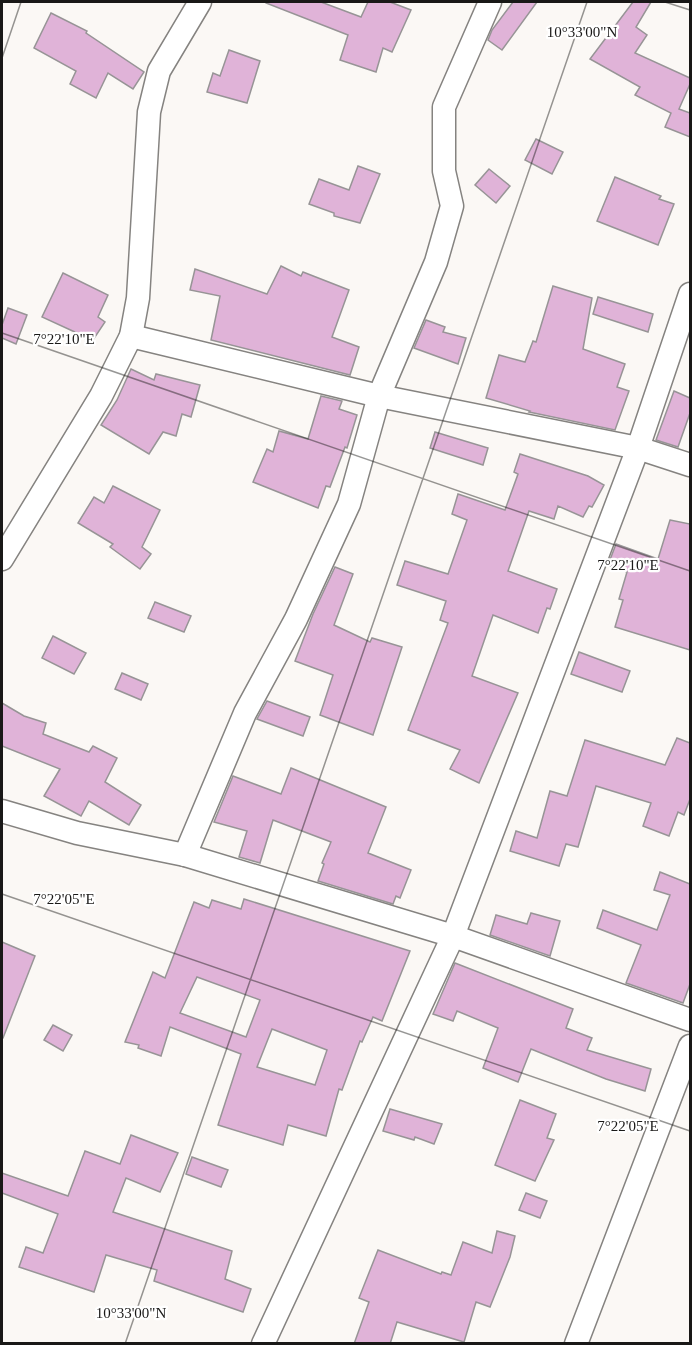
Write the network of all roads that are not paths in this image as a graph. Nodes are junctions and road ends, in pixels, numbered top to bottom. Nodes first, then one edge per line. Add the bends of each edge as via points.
1 (200, 2) edge
2 (490, 2) edge
3 (690, 294) edge
4 (131, 336) junction
5 (379, 396) junction
6 (638, 448) junction
7 (690, 465) edge
8 (2, 559) edge
9 (2, 811) edge
10 (185, 855) junction
11 (453, 936) junction
12 (690, 1020) edge
13 (690, 1046) edge
14 (263, 1344) edge
15 (576, 1344) edge

1 - 4 street via 159,71 148,112 138,297
2 - 5 street via 444,107 444,171 452,206 447,228
3 - 6 street
4 - 5 street
4 - 8 street via 101,396
5 - 6 street
5 - 10 street via 349,504 296,619 245,713
6 - 7 street
6 - 11 street
9 - 10 street via 77,833
10 - 11 street
11 - 12 street
11 - 14 street
13 - 15 street

